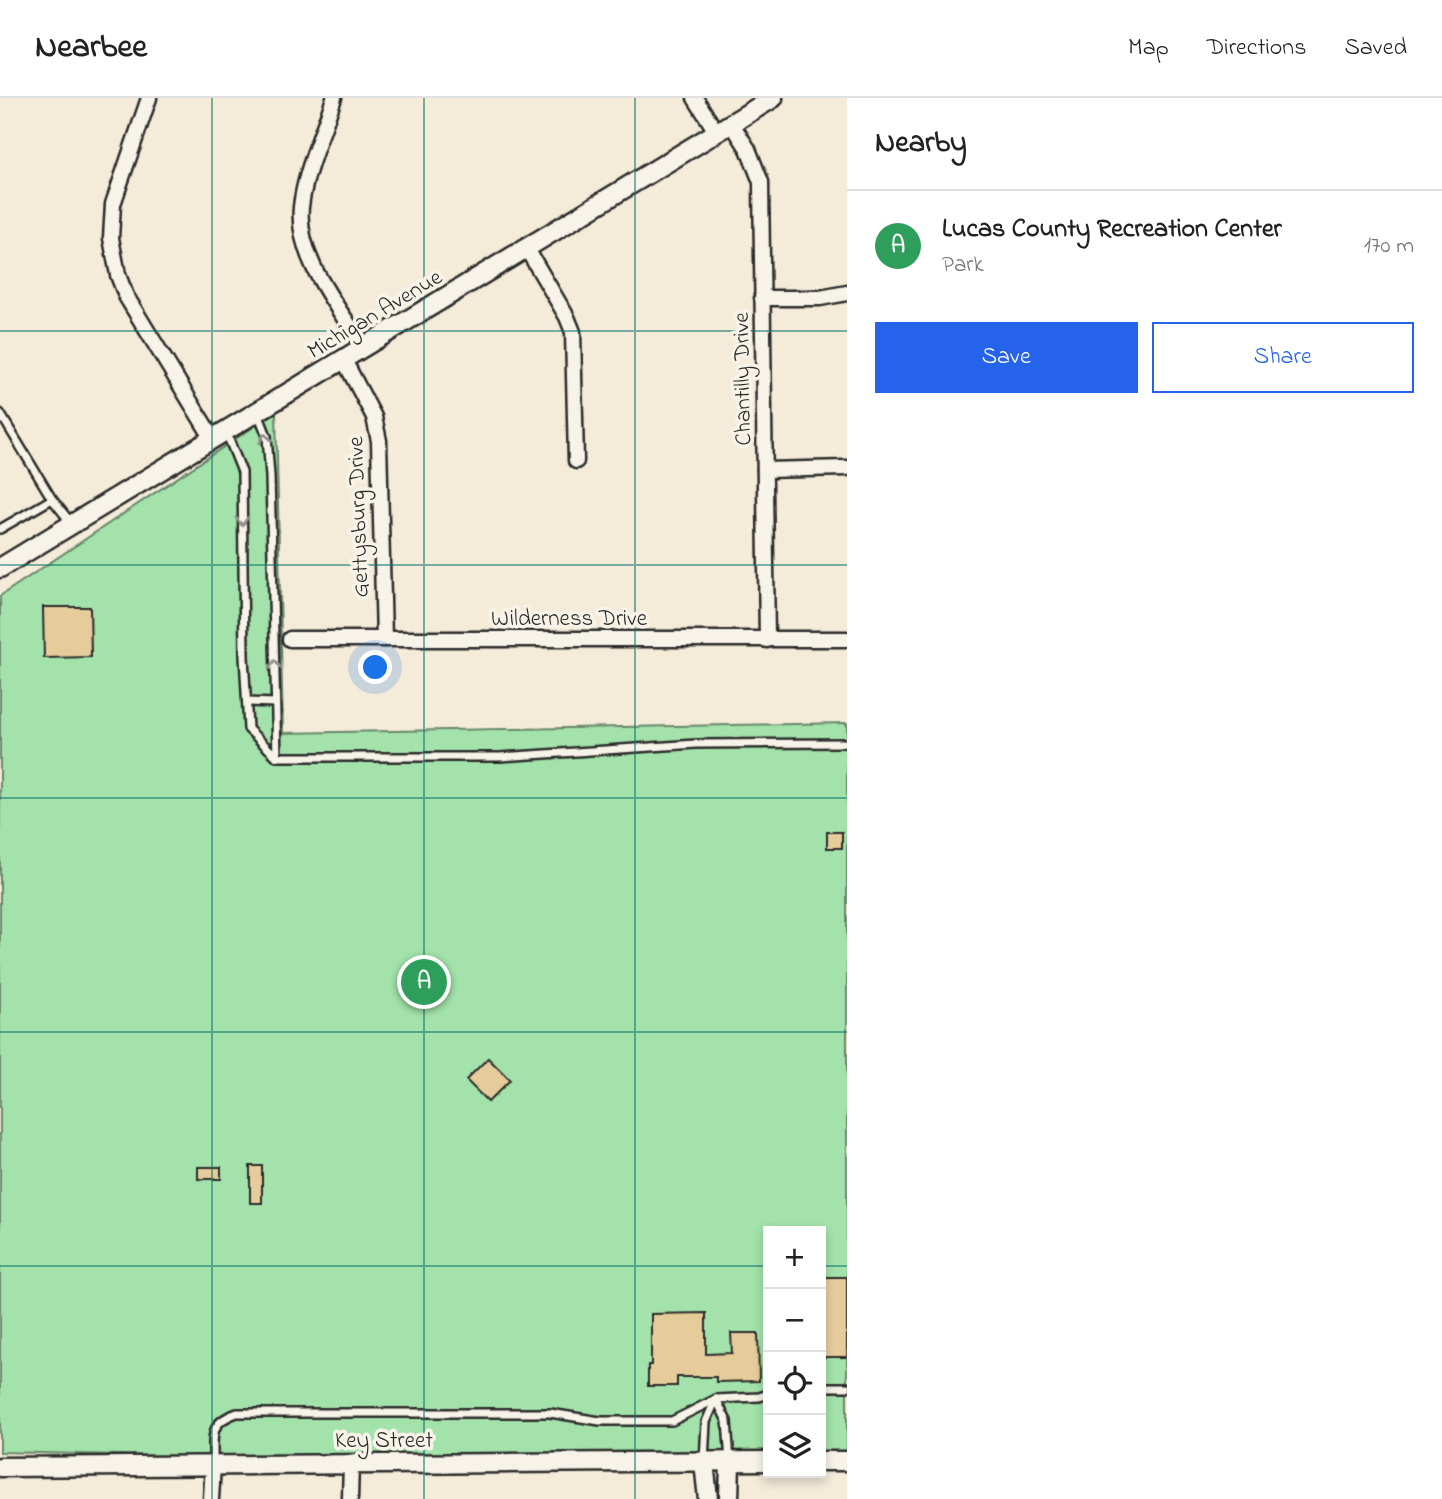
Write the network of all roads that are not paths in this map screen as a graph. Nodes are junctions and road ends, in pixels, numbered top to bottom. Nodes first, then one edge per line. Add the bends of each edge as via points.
1 (149, 98) edge
2 (334, 98) edge
3 (695, 98) edge
4 (773, 98) edge
5 (724, 129) junction
6 (527, 249) junction
7 (847, 293) edge
8 (762, 298) junction
9 (364, 348) junction
10 (344, 360) junction
11 (257, 412) junction
12 (0, 413) edge
13 (219, 435) junction
14 (576, 461) dead end
15 (847, 468) edge
16 (765, 470) junction
17 (52, 499) junction
18 (73, 524) junction
19 (0, 529) edge
20 (0, 568) edge
21 (290, 639) dead end
22 (384, 639) junction
23 (847, 639) edge
24 (767, 640) junction
25 (247, 702) junction
26 (275, 703) junction
27 (847, 743) edge
28 (277, 757) junction
29 (826, 1387) edge
30 (847, 1387) edge
31 (763, 1396) edge
32 (716, 1399) junction
33 (730, 1461) junction
34 (763, 1461) edge
35 (826, 1461) edge
36 (847, 1461) edge
37 (705, 1462) junction
38 (351, 1463) junction
39 (213, 1465) junction
40 (0, 1467) edge
41 (211, 1499) edge
42 (350, 1499) edge
43 (708, 1499) edge
44 (729, 1499) edge

1 - 13 street via 113,204 111,239 118,275 126,296
2 - 9 street via 305,186 301,225 316,271
3 - 5 street, Chantilly Drive
4 - 5 street, Michigan Avenue
5 - 6 street, Michigan Avenue
5 - 8 street, Chantilly Drive via 748,149 761,182
6 - 9 street, Michigan Avenue
6 - 14 street via 573,332
7 - 8 street
8 - 16 street, Chantilly Drive
9 - 10 street, Michigan Avenue
10 - 11 street, Michigan Avenue
10 - 22 street, Gettysburg Drive via 374,416 379,441
11 - 13 street, Michigan Avenue
26 -> 11 lane via 270,476 267,436
12 - 17 lane
13 - 18 street, Michigan Avenue
13 -> 25 lane via 242,472
15 - 16 street
16 - 24 street, Chantilly Drive
17 - 18 lane
17 - 19 lane
18 - 20 street, Michigan Avenue
21 - 22 street, Wilderness Drive
22 - 24 street, Wilderness Drive
23 - 24 street, Wilderness Drive
25 - 26 lane
25 - 28 lane via 248,729
26 - 28 lane
27 - 28 lane via 696,744 500,757
29 - 30 lane
31 - 32 lane
32 - 33 lane via 727,1421
32 - 37 lane via 706,1422
32 - 39 lane via 672,1421 600,1421 550,1413 237,1413 222,1418 214,1428
33 - 34 street, Key Street
33 - 37 street, Key Street
33 - 44 street
35 - 36 street
37 - 38 street, Key Street
37 - 43 street
38 - 39 street, Key Street
38 - 42 street
39 - 40 street, Key Street
39 - 41 street

